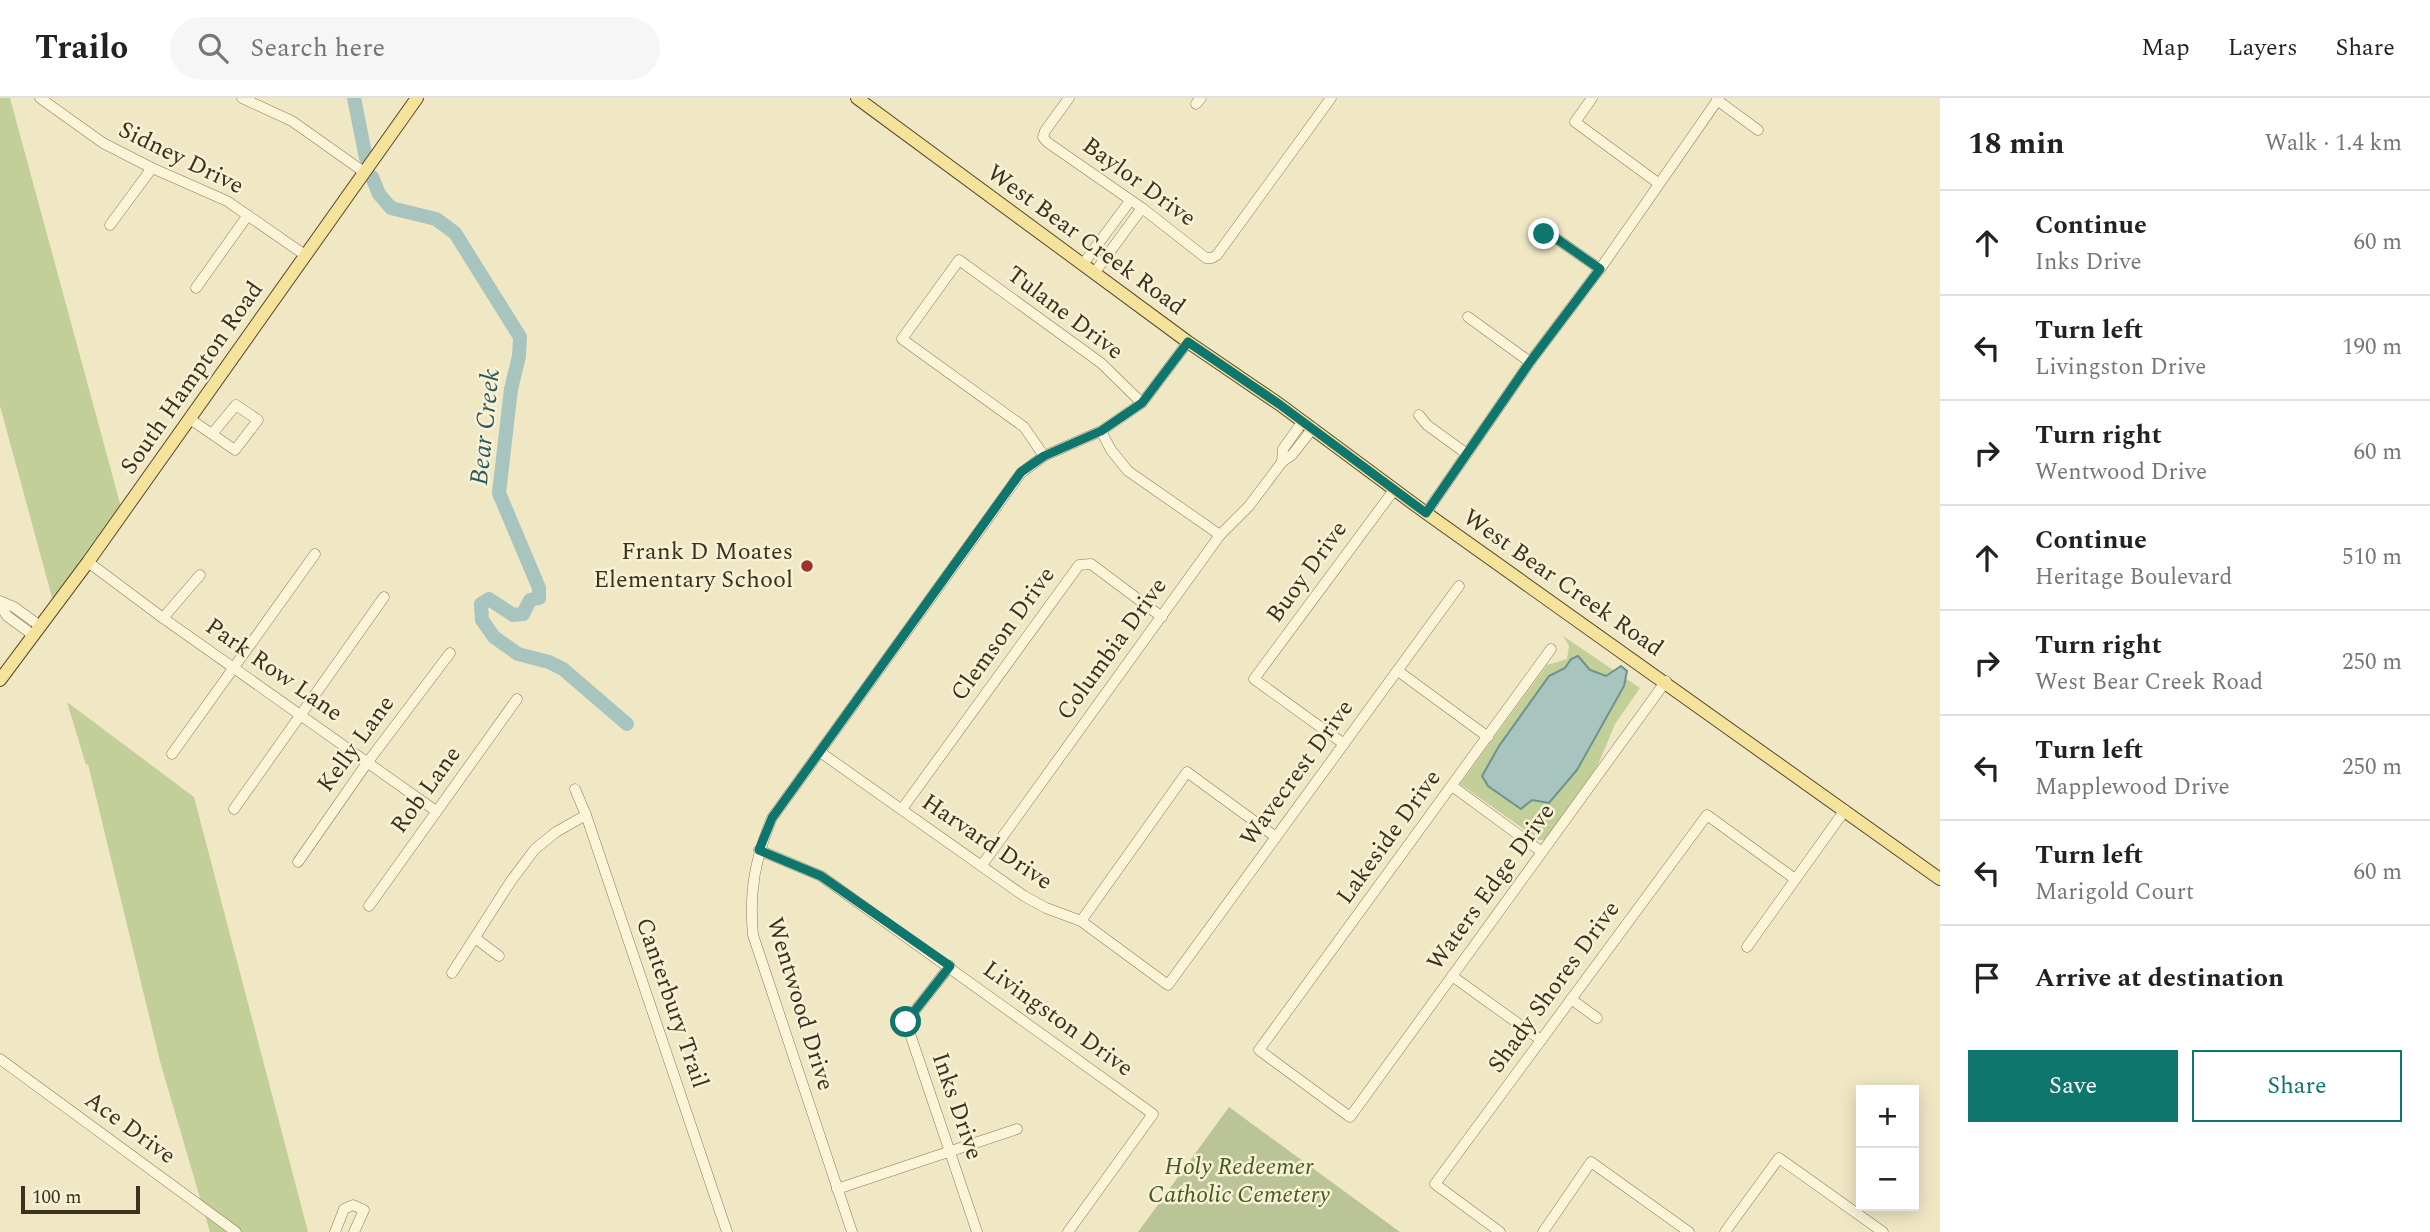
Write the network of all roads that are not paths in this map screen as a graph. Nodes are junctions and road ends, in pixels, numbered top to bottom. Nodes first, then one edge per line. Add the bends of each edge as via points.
1 (40, 98) edge
2 (417, 98) edge
3 (857, 98) edge
4 (1069, 98) edge
5 (1331, 98) edge
6 (1592, 98) edge
7 (247, 99) edge
8 (1718, 99) edge
9 (1758, 130) dead end
10 (152, 168) junction
11 (364, 172) junction
12 (1658, 183) junction
13 (1130, 201) junction
14 (1142, 208) junction
15 (248, 215) junction
16 (110, 225) dead end
17 (1544, 234) dead end
18 (305, 255) junction
19 (1089, 268) junction
20 (1600, 269) junction
21 (196, 288) dead end
22 (1468, 317) dead end
23 (1188, 342) junction
24 (1530, 362) junction
25 (1142, 403) junction
26 (1419, 415) dead end
27 (190, 419) junction
28 (1308, 425) junction
29 (1101, 431) junction
30 (212, 435) junction
31 (1466, 454) junction
32 (1044, 456) junction
33 (1394, 490) junction
34 (1426, 513) junction
35 (1220, 536) junction
36 (315, 554) dead end
37 (88, 562) junction
38 (200, 575) dead end
39 (1459, 586) dead end
40 (384, 597) dead end
41 (0, 603) edge
42 (1162, 617) junction
43 (163, 618) junction
44 (37, 630) junction
45 (1551, 649) dead end
46 (450, 653) dead end
47 (234, 666) junction
48 (1398, 671) junction
49 (0, 680) edge
50 (1666, 681) junction
51 (517, 699) dead end
52 (301, 716) junction
53 (1488, 737) junction
54 (1344, 744) junction
55 (820, 752) junction
56 (172, 754) dead end
57 (368, 763) junction
58 (1452, 786) junction
59 (575, 789) dead end
60 (902, 809) junction
61 (234, 810) dead end
62 (1845, 810) junction
63 (436, 811) junction
64 (586, 815) junction
65 (1276, 837) junction
66 (759, 850) junction
67 (1542, 852) junction
68 (298, 862) dead end
69 (982, 865) junction
70 (1796, 879) junction
71 (1940, 879) edge
72 (369, 906) dead end
73 (1081, 920) junction
74 (475, 938) junction
75 (1747, 947) dead end
76 (499, 956) dead end
77 (950, 966) junction
78 (452, 973) dead end
79 (1452, 976) junction
80 (1168, 985) joint
81 (1571, 999) junction
82 (1597, 1018) dead end
83 (1541, 1040) junction
84 (0, 1059) edge
85 (1350, 1117) joint
86 (1017, 1129) dead end
87 (950, 1152) junction
88 (837, 1189) junction
89 (236, 1232) edge
90 (335, 1232) edge
91 (354, 1232) edge
92 (727, 1232) edge
93 (852, 1232) edge
94 (977, 1232) edge
95 (1068, 1232) edge
96 (1500, 1232) edge
97 (1543, 1232) edge
98 (1689, 1232) edge
99 (1725, 1232) edge
100 (1882, 1232) edge

1 - 10 street, Sidney Drive via 103,143
2 - 11 main road, South Hampton Road
3 - 19 main road, West Bear Creek Road
4 - 13 street, Baylor Drive via 1043,137
5 - 14 street, Baylor Drive via 1212,258
6 - 12 street via 1575,122
7 - 11 street via 292,121
8 - 9 street
8 - 12 street
10 - 15 street, Sidney Drive
10 - 16 street
11 - 18 main road, South Hampton Road
12 - 20 street
13 - 14 street, Baylor Drive
13 - 19 street
14 - 19 street
15 - 18 street, Sidney Drive
15 - 21 street
17 - 20 street
18 - 27 main road, South Hampton Road
19 - 23 main road, West Bear Creek Road
20 - 24 street
22 - 24 street
23 - 25 street, Wentwood Drive
23 - 28 main road, West Bear Creek Road
24 - 31 street
25 - 29 street, Wentwood Drive
25 - 32 street, Tulane Drive via 1101,363 959,260 902,339 1024,427
26 - 31 street
27 - 30 street
27 - 37 main road, South Hampton Road
28 - 33 main road, West Bear Creek Road
28 - 35 street, Columbia Drive via 1283,449 1282,462
29 - 32 street, Wentwood Drive
29 - 35 street via 1128,471
30 - 30 street via 235,450 258,420 236,404
31 - 34 street
32 - 55 street, Wentwood Drive via 1021,472
33 - 34 main road, West Bear Creek Road
33 - 54 street, Buoy Drive via 1254,679
34 - 50 main road, West Bear Creek Road
35 - 42 street, Columbia Drive
36 - 47 street
37 - 43 street, Park Row Lane
37 - 44 main road, South Hampton Road
38 - 43 street
39 - 48 street, Wavecrest Drive
40 - 52 street
41 - 44 street via 14,607
42 - 60 street, Clemson Drive via 1091,564 1079,565
42 - 69 street, Columbia Drive
43 - 47 street, Park Row Lane
44 - 49 main road, South Hampton Road
45 - 53 street, Lakeside Drive
46 - 57 street, Kelly Lane
47 - 52 street, Park Row Lane
47 - 56 street
48 - 53 street
48 - 54 street, Wavecrest Drive
50 - 62 main road, West Bear Creek Road
50 - 67 street, Waters Edge Drive
51 - 63 street, Rob Lane
52 - 57 street, Park Row Lane
52 - 61 street
53 - 58 street, Lakeside Drive
54 - 65 street, Wavecrest Drive
55 - 60 street, Harvard Drive
55 - 66 street, Wentwood Drive via 772,818
57 - 63 street, Park Row Lane
57 - 68 street, Kelly Lane
58 - 67 street
58 - 85 street, Lakeside Drive via 1259,1050
59 - 64 street, Canterbury Trail
60 - 69 street, Harvard Drive
62 - 70 street
62 - 71 main road, West Bear Creek Road
63 - 72 street, Rob Lane
64 - 74 street via 535,849
64 - 92 street, Canterbury Trail
65 - 73 street via 1187,772
65 - 80 street, Wavecrest Drive
66 - 77 street, Livingston Drive via 821,876
66 - 88 street, Wentwood Drive via 750,905 753,935
67 - 79 street, Waters Edge Drive
69 - 73 street, Harvard Drive via 1045,908
70 - 75 street
70 - 81 street, Shady Shores Drive via 1707,815
73 - 80 street, Harvard Drive
74 - 76 street
74 - 78 street
77 - 87 street, Inks Drive via 906,1022
77 - 95 street, Livingston Drive via 1153,1114
79 - 83 street
79 - 85 street, Waters Edge Drive
81 - 82 street
81 - 83 street, Shady Shores Drive
83 - 96 street, Shady Shores Drive via 1435,1184
84 - 89 street, Ace Drive
86 - 87 street
87 - 88 street
87 - 94 street, Inks Drive
88 - 93 street, Wentwood Drive
90 - 91 street via 344,1209 354,1205 364,1210
97 - 98 street via 1591,1162
99 - 100 street via 1779,1158

